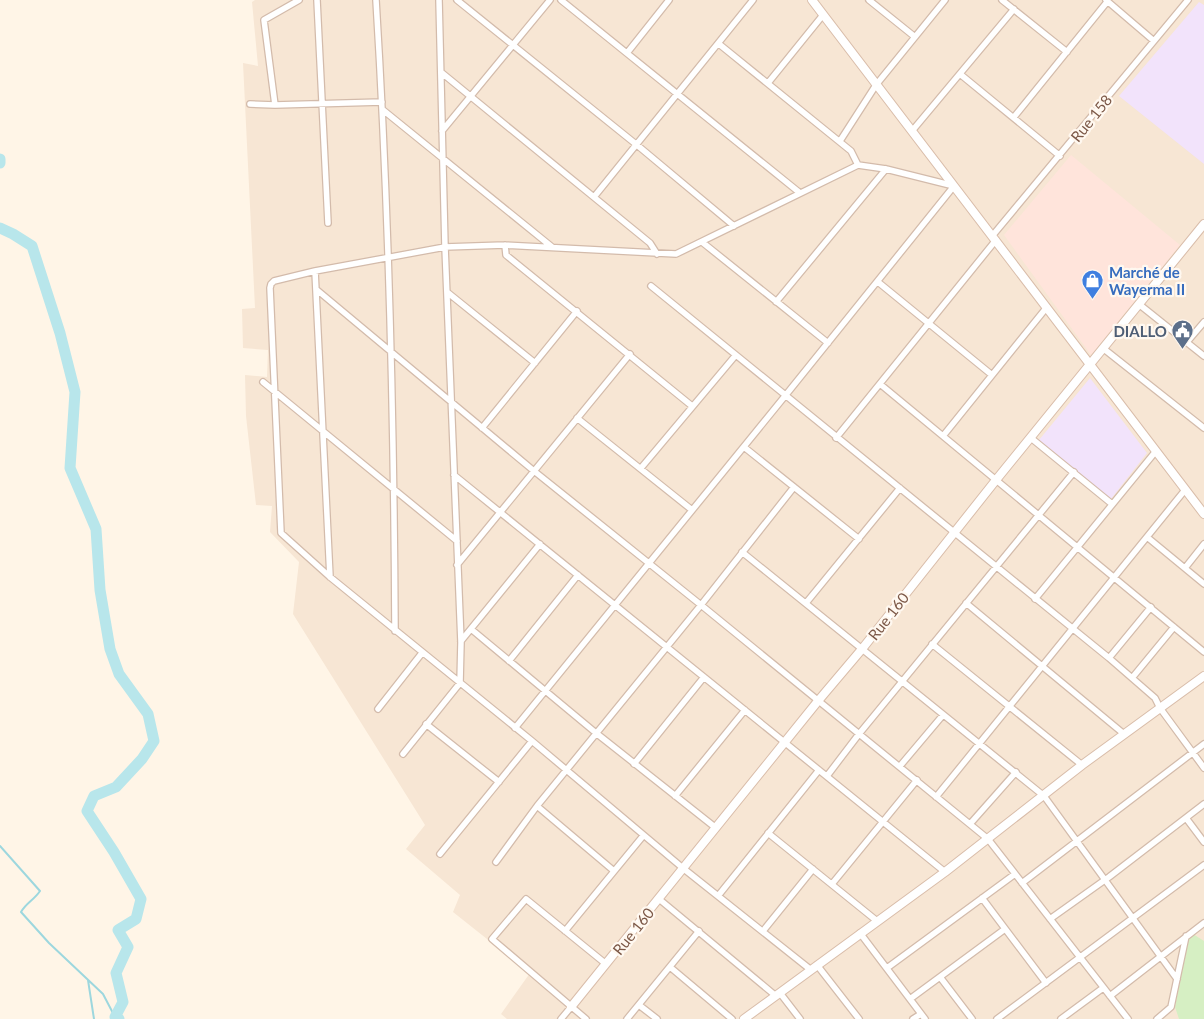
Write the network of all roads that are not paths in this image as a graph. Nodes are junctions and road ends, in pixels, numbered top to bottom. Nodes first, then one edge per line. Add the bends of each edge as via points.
1 (299, 0) edge
2 (317, 0) edge
3 (376, 0) edge
4 (439, 0) edge
5 (550, 0) edge
6 (561, 0) edge
7 (669, 0) edge
8 (753, 0) edge
9 (812, 0) edge
10 (945, 0) edge
11 (1002, 0) edge
12 (1188, 0) edge
13 (461, 1) edge
14 (871, 1) edge
15 (1106, 1) edge
16 (1014, 9) junction
17 (823, 15) junction
18 (915, 37) junction
19 (1154, 41) junction
20 (719, 44) junction
21 (513, 45) junction
22 (1067, 52) junction
23 (627, 53) junction
24 (442, 73) junction
25 (960, 74) junction
26 (768, 83) junction
27 (876, 85) junction
28 (678, 94) junction
29 (470, 97) junction
30 (382, 102) junction
31 (250, 104) dead end
32 (322, 104) junction
33 (275, 105) junction
34 (382, 110) junction
35 (1014, 117) junction
36 (442, 131) junction
37 (912, 131) junction
38 (840, 142) junction
39 (637, 145) junction
40 (1060, 156) junction
41 (443, 160) junction
42 (858, 165) junction
43 (886, 169) junction
44 (954, 186) junction
45 (800, 193) junction
46 (594, 197) junction
47 (328, 223) dead end
48 (1204, 224) edge
49 (734, 226) junction
50 (994, 238) junction
51 (702, 242) junction
52 (505, 245) junction
53 (445, 247) junction
54 (552, 247) junction
55 (657, 254) junction
56 (388, 257) junction
57 (315, 271) junction
58 (878, 282) junction
59 (651, 286) dead end
60 (317, 290) junction
61 (447, 292) junction
62 (776, 302) junction
63 (1140, 305) junction
64 (1047, 307) junction
65 (577, 311) junction
66 (1204, 322) edge
67 (929, 324) junction
68 (1187, 342) junction
69 (828, 343) junction
70 (1104, 349) junction
71 (391, 351) junction
72 (630, 354) junction
73 (734, 356) junction
74 (1204, 356) edge
75 (535, 363) junction
76 (1090, 364) junction
77 (992, 375) junction
78 (264, 382) dead end
79 (880, 384) junction
80 (274, 391) junction
81 (785, 396) junction
82 (451, 403) junction
83 (692, 406) junction
84 (577, 418) junction
85 (482, 428) junction
86 (1204, 428) edge
87 (323, 431) junction
88 (943, 436) junction
89 (836, 438) junction
90 (1031, 438) junction
91 (744, 447) junction
92 (1156, 451) junction
93 (641, 468) junction
94 (534, 471) junction
95 (1074, 472) junction
96 (454, 475) junction
97 (996, 480) junction
98 (794, 487) junction
99 (900, 488) junction
100 (394, 490) junction
101 (1185, 490) junction
102 (1112, 504) junction
103 (692, 510) junction
104 (500, 512) junction
105 (1204, 514) edge
106 (1038, 515) junction
107 (954, 532) junction
108 (1147, 537) junction
109 (858, 539) junction
110 (457, 540) junction
111 (540, 544) junction
112 (1204, 544) edge
113 (1077, 547) junction
114 (742, 552) junction
115 (649, 563) junction
116 (457, 566) junction
117 (996, 566) junction
118 (1185, 568) junction
119 (578, 575) junction
120 (1114, 577) junction
121 (330, 578) junction
122 (1204, 584) edge
123 (1035, 599) junction
124 (806, 603) junction
125 (966, 603) junction
126 (616, 604) junction
127 (701, 605) junction
128 (1151, 607) junction
129 (1174, 627) junction
130 (1072, 628) junction
131 (471, 629) junction
132 (395, 631) junction
133 (461, 642) junction
134 (932, 644) junction
135 (666, 646) junction
136 (862, 649) junction
137 (1204, 652) edge
138 (422, 653) junction
139 (1109, 658) junction
140 (509, 661) junction
141 (1042, 666) junction
142 (704, 676) junction
143 (1204, 676) edge
144 (1132, 678) junction
145 (902, 681) junction
146 (460, 683) junction
147 (546, 692) junction
148 (818, 701) junction
149 (1009, 707) junction
150 (1160, 708) junction
151 (378, 709) dead end
152 (744, 710) junction
153 (943, 715) junction
154 (426, 724) junction
155 (515, 728) junction
156 (596, 733) junction
157 (859, 734) junction
158 (1124, 734) junction
159 (532, 741) junction
160 (785, 742) junction
161 (979, 743) junction
162 (1204, 744) edge
163 (1192, 752) junction
164 (403, 754) dead end
165 (634, 764) junction
166 (1082, 765) junction
167 (900, 766) junction
168 (1204, 768) edge
169 (566, 770) junction
170 (819, 770) junction
171 (1016, 772) junction
172 (827, 776) junction
173 (917, 780) junction
174 (499, 782) junction
175 (675, 796) junction
176 (1044, 796) junction
177 (936, 797) junction
178 (1204, 804) edge
179 (537, 806) junction
180 (1186, 818) junction
181 (883, 822) junction
182 (970, 824) junction
183 (716, 828) junction
184 (768, 833) junction
185 (643, 836) junction
186 (988, 839) junction
187 (1077, 841) junction
188 (1204, 842) edge
189 (440, 854) dead end
190 (496, 862) dead end
191 (1204, 864) edge
192 (684, 869) junction
193 (813, 869) junction
194 (614, 871) junction
195 (945, 872) junction
196 (1015, 874) junction
197 (1105, 880) junction
198 (1022, 883) junction
199 (832, 884) junction
200 (718, 896) junction
201 (982, 898) junction
202 (659, 899) junction
203 (1050, 919) junction
204 (1133, 919) junction
205 (877, 921) junction
206 (1204, 923) edge
207 (1005, 929) junction
208 (565, 931) junction
209 (700, 931) junction
210 (763, 931) junction
211 (860, 934) junction
212 (1186, 936) junction
213 (1160, 956) junction
214 (1080, 958) junction
215 (606, 964) junction
216 (670, 967) junction
217 (814, 968) junction
218 (887, 968) junction
219 (940, 977) junction
220 (1177, 980) junction
221 (1046, 983) junction
222 (1103, 988) junction
223 (778, 994) junction
224 (1110, 996) junction
225 (910, 999) junction
226 (639, 1005) junction
227 (571, 1007) junction
228 (923, 1016) edge
229 (561, 1019) edge
230 (586, 1019) edge
231 (627, 1019) edge
232 (657, 1019) edge
233 (732, 1019) edge
234 (744, 1019) edge
235 (800, 1019) edge
236 (859, 1019) edge
237 (913, 1019) edge
238 (972, 1019) edge
239 (997, 1019) edge
240 (1061, 1019) edge
241 (1128, 1019) edge
242 (1157, 1019) edge

1 - 33 street via 264,20
2 - 32 street
3 - 30 street
4 - 24 street
5 - 21 street
6 - 23 street
7 - 23 street
8 - 20 street
9 - 17 street
10 - 18 street
11 - 16 street
12 - 19 street, Rue 158
13 - 21 street
14 - 18 street
15 - 19 street
15 - 22 street
16 - 22 street
16 - 25 street
17 - 26 street
17 - 27 street
18 - 27 street
19 - 40 street, Rue 158
20 - 26 street
20 - 28 street
21 - 29 street
21 - 39 street
22 - 35 street
23 - 28 street
24 - 29 street
24 - 36 street
25 - 35 street
25 - 37 street
26 - 38 street
27 - 37 street
27 - 38 street
28 - 39 street
28 - 45 street
29 - 36 street
29 - 46 street
30 - 32 street
30 - 34 street
31 - 33 street
32 - 33 street
32 - 47 street
34 - 41 street
34 - 56 street
35 - 40 street
36 - 41 street
37 - 44 street
38 - 42 street via 851,151
39 - 46 street
39 - 49 street
40 - 50 street, Rue 158
41 - 53 street
41 - 54 street
42 - 43 street
42 - 45 street
43 - 44 street
43 - 62 street
44 - 50 street
44 - 58 street
45 - 49 street
46 - 55 street via 650,243
48 - 63 street, Rue 160
49 - 51 street
50 - 64 street
50 - 67 street, Rue 158
51 - 55 street via 676,254
51 - 62 street
52 - 53 street
52 - 54 street
52 - 65 street via 506,255
53 - 56 street
53 - 61 street
54 - 55 street
56 - 57 street
56 - 71 street
57 - 60 street
57 - 80 street via 271,284
58 - 67 street
58 - 69 street
59 - 73 street
60 - 71 street
60 - 87 street
61 - 75 street
61 - 82 street
62 - 69 street
63 - 68 street
63 - 70 street, Rue 160
64 - 76 street
64 - 77 street
65 - 72 street
65 - 75 street
66 - 68 street
67 - 77 street
67 - 79 street, Rue 158
68 - 74 street
69 - 81 street
70 - 76 street, Rue 160
70 - 86 street
71 - 82 street
71 - 100 street
72 - 83 street
72 - 84 street
73 - 81 street
73 - 83 street
75 - 85 street
76 - 90 street, Rue 160
76 - 92 street
77 - 88 street
78 - 80 street
79 - 88 street
79 - 89 street, Rue 158
80 - 87 street
80 - 121 street via 281,533
81 - 89 street
81 - 91 street
82 - 85 street
82 - 96 street
83 - 93 street
84 - 93 street
84 - 94 street
85 - 94 street
87 - 100 street
87 - 121 street
88 - 97 street
89 - 99 street
90 - 95 street
90 - 97 street, Rue 160
91 - 98 street
91 - 103 street
92 - 101 street
92 - 102 street
93 - 103 street
94 - 104 street
94 - 115 street
95 - 102 street
95 - 106 street
96 - 104 street
96 - 110 street
97 - 106 street
97 - 107 street, Rue 160
98 - 109 street
98 - 114 street
99 - 107 street
99 - 109 street
100 - 110 street
100 - 132 street
101 - 105 street
101 - 108 street
102 - 113 street
103 - 115 street
104 - 111 street
104 - 116 street
106 - 113 street
106 - 117 street
107 - 117 street
107 - 136 street, Rue 160
108 - 118 street
108 - 120 street
109 - 124 street
110 - 116 street
111 - 119 street
111 - 131 street
112 - 118 street
113 - 120 street
113 - 123 street
114 - 124 street
114 - 127 street
115 - 126 street
115 - 127 street
116 - 133 street
117 - 123 street
117 - 125 street
118 - 122 street
119 - 126 street
119 - 140 street
120 - 128 street
120 - 130 street
121 - 132 street
123 - 130 street
124 - 136 street
125 - 134 street
125 - 141 street
126 - 135 street
126 - 147 street
127 - 135 street
127 - 148 street
128 - 129 street
128 - 139 street
129 - 137 street
129 - 144 street
130 - 139 street
130 - 141 street
131 - 133 street
131 - 140 street
132 - 138 street
133 - 146 street
134 - 145 street
134 - 149 street
135 - 142 street
135 - 156 street
136 - 145 street
136 - 148 street, Rue 160
138 - 146 street
138 - 151 street
139 - 144 street
140 - 147 street
141 - 149 street
141 - 158 street
142 - 152 street
142 - 165 street
143 - 150 street
144 - 150 street via 1155,698
145 - 153 street
145 - 157 street
146 - 154 street
146 - 155 street
147 - 155 street
147 - 156 street
148 - 157 street
148 - 160 street, Rue 160
149 - 161 street
149 - 166 street
150 - 158 street
150 - 163 street
152 - 160 street
152 - 175 street
153 - 161 street
153 - 167 street
154 - 164 street
154 - 174 street
155 - 159 street
156 - 165 street
156 - 169 street
157 - 167 street
157 - 172 street
158 - 166 street
159 - 169 street
159 - 174 street
160 - 170 street
160 - 183 street, Rue 160
161 - 171 street
161 - 177 street
162 - 163 street
163 - 168 street
163 - 187 street
165 - 175 street
166 - 176 street
167 - 173 street
169 - 179 street
169 - 185 street
170 - 172 street
170 - 184 street
171 - 176 street
171 - 182 street
172 - 181 street
173 - 177 street
173 - 181 street
174 - 189 street
175 - 183 street
176 - 186 street
176 - 187 street
177 - 182 street
178 - 180 street
179 - 190 street
179 - 194 street
180 - 188 street
180 - 197 street
181 - 195 street
181 - 199 street
182 - 186 street
183 - 192 street, Rue 160
184 - 193 street
184 - 200 street
185 - 192 street
185 - 194 street
186 - 195 street
186 - 196 street
187 - 197 street
187 - 198 street
191 - 204 street
192 - 200 street
192 - 202 street, Rue 160
193 - 199 street
193 - 210 street
194 - 208 street
195 - 205 street
196 - 198 street
196 - 201 street
197 - 203 street
197 - 204 street
198 - 203 street
199 - 205 street
200 - 210 street
201 - 207 street
201 - 218 street
202 - 209 street
202 - 215 street, Rue 160
203 - 214 street
204 - 213 street
204 - 214 street
205 - 211 street
206 - 212 street
207 - 219 street
207 - 221 street
208 - 215 street
208 - 227 street via 526,899 492,938
209 - 216 street
209 - 223 street
210 - 217 street
211 - 217 street
211 - 218 street
212 - 213 street
212 - 220 street
213 - 220 street
213 - 224 street
214 - 221 street
214 - 222 street
215 - 227 street, Rue 160
216 - 226 street
216 - 233 street
217 - 223 street
217 - 236 street
218 - 225 street
219 - 225 street
219 - 238 street
220 - 242 street via 1171,1007
221 - 239 street
222 - 224 street
222 - 240 street
223 - 234 street
223 - 235 street
224 - 241 street
225 - 228 street
226 - 231 street
226 - 232 street
227 - 229 street
227 - 230 street
228 - 237 street

